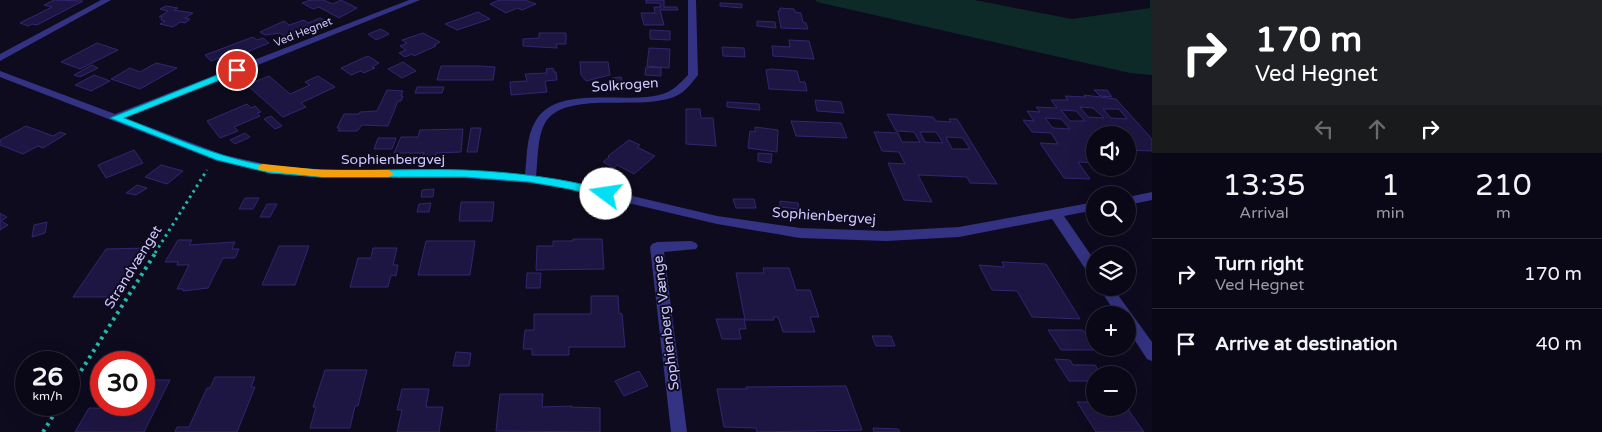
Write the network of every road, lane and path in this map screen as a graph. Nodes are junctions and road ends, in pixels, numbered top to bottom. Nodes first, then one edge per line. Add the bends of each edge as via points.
1 (107, 0) edge
2 (416, 0) edge
3 (692, 0) edge
4 (0, 58) edge
5 (0, 74) edge
6 (115, 118) junction
7 (219, 157) junction
8 (530, 179) junction
9 (1152, 196) edge
10 (1136, 199) edge
11 (1086, 208) edge
12 (1055, 214) junction
13 (691, 246) dead end
14 (1086, 259) edge
15 (1136, 331) edge
16 (1152, 354) edge
17 (80, 373) edge
18 (53, 416) edge
19 (43, 432) edge
20 (679, 432) edge

1 - 4 street
2 - 6 street, Ved Hegnet
3 - 8 street, Solkrogen via 693,75 683,87 670,95 649,100 574,102 557,106 539,123
5 - 6 street, Sophienbergvej
6 - 7 street, Sophienbergvej
7 - 8 street, Sophienbergvej via 270,169 322,174 465,174
7 - 17 path, Strandvænget via 208,169
8 - 12 street, Sophienbergvej via 717,220 800,233 886,236 959,232
9 - 10 street
11 - 12 street, Sophienbergvej
12 - 14 street
13 - 20 street, Sophienberg Vænge via 657,247
15 - 16 street
18 - 19 path

